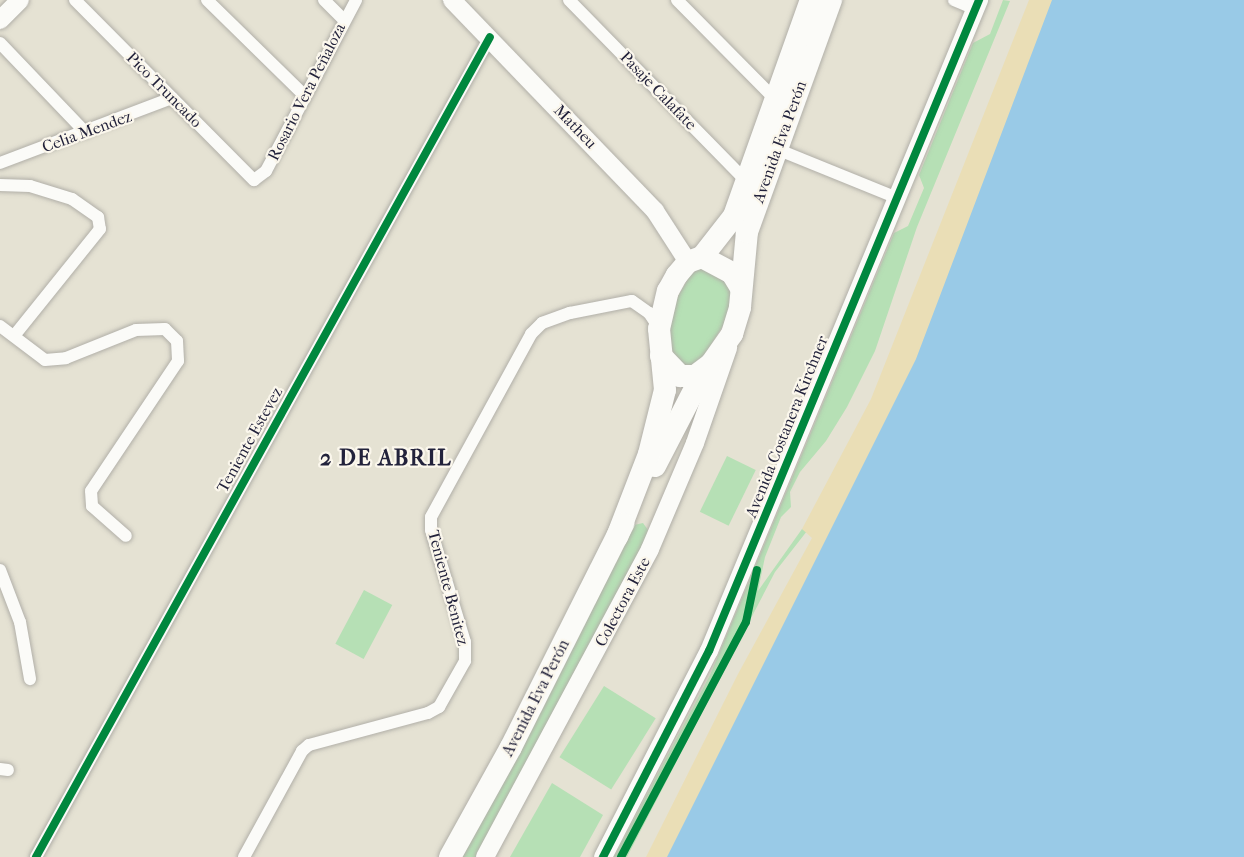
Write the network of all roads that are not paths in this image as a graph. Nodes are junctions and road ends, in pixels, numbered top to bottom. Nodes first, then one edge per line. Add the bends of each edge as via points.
1 (20, 0) edge
2 (75, 0) edge
3 (207, 0) edge
4 (324, 0) edge
5 (356, 0) edge
6 (452, 0) edge
7 (569, 0) edge
8 (677, 0) edge
9 (954, 0) edge
10 (818, 2) edge
11 (977, 4) edge
12 (0, 20) edge
13 (344, 20) junction
14 (490, 37) junction
15 (0, 43) edge
16 (305, 96) junction
17 (172, 98) junction
18 (776, 100) junction
19 (85, 132) junction
20 (779, 150) junction
21 (0, 163) edge
22 (254, 180) joint
23 (747, 182) junction
24 (0, 185) edge
25 (895, 197) junction
26 (695, 260) junction
27 (741, 288) junction
28 (0, 326) edge
29 (659, 329) junction
30 (732, 334) junction
31 (14, 336) junction
32 (661, 356) junction
33 (704, 371) junction
34 (126, 536) dead end
35 (617, 537) junction
36 (0, 570) edge
37 (30, 679) dead end
38 (36, 857) edge
39 (244, 857) edge
40 (450, 857) edge
41 (485, 857) edge
42 (603, 857) edge

1 - 12 street
2 - 17 street, Pico Truncado
3 - 16 street
4 - 13 street
5 - 13 street, Rosario Vera Peñaloza
6 - 14 street, Matheu
7 - 23 street, Pasaje Calafate
8 - 18 street
9 - 11 street
10 - 18 highway, Avenida Eva Perón
10 - 20 highway, Avenida Eva Perón
11 - 25 street, Avenida Costanera Kirchner
13 - 16 street, Rosario Vera Peñaloza
14 - 26 street, Matheu via 655,211
14 - 38 street, Teniente Estevez
15 - 19 street
16 - 22 street, Rosario Vera Peñaloza via 266,171
17 - 19 street, Celia Mendez
17 - 22 street, Pico Truncado
18 - 23 highway, Avenida Eva Perón
19 - 21 street, Celia Mendez
20 - 25 street
20 - 27 highway, Avenida Eva Perón via 747,232
23 - 26 highway, Avenida Eva Perón via 734,216
24 - 31 street via 30,186 72,199 98,217 100,229
25 - 42 street, Avenida Costanera Kirchner via 709,651
26 - 27 highway via 732,273
26 - 29 highway, Avenida Eva Perón via 668,291
27 - 30 highway, Avenida Eva Perón
28 - 31 street
29 - 32 highway, Avenida Eva Perón
29 - 39 street, Teniente Benitez via 649,313 632,301 570,313 542,323 531,334 431,518 431,530 465,642 465,661 440,707 309,745 302,751
30 - 33 highway, Avenida Eva Perón
30 - 41 street, Colectora Este via 695,442 650,549
31 - 34 street via 45,360 58,361 136,330 165,329 177,341 177,361 91,491 92,506
32 - 33 highway via 680,376 687,378
32 - 35 highway, Avenida Eva Perón via 665,390 649,454
33 - 35 highway, Avenida Eva Perón
35 - 40 highway, Avenida Eva Perón via 511,747
36 - 37 street via 20,622

